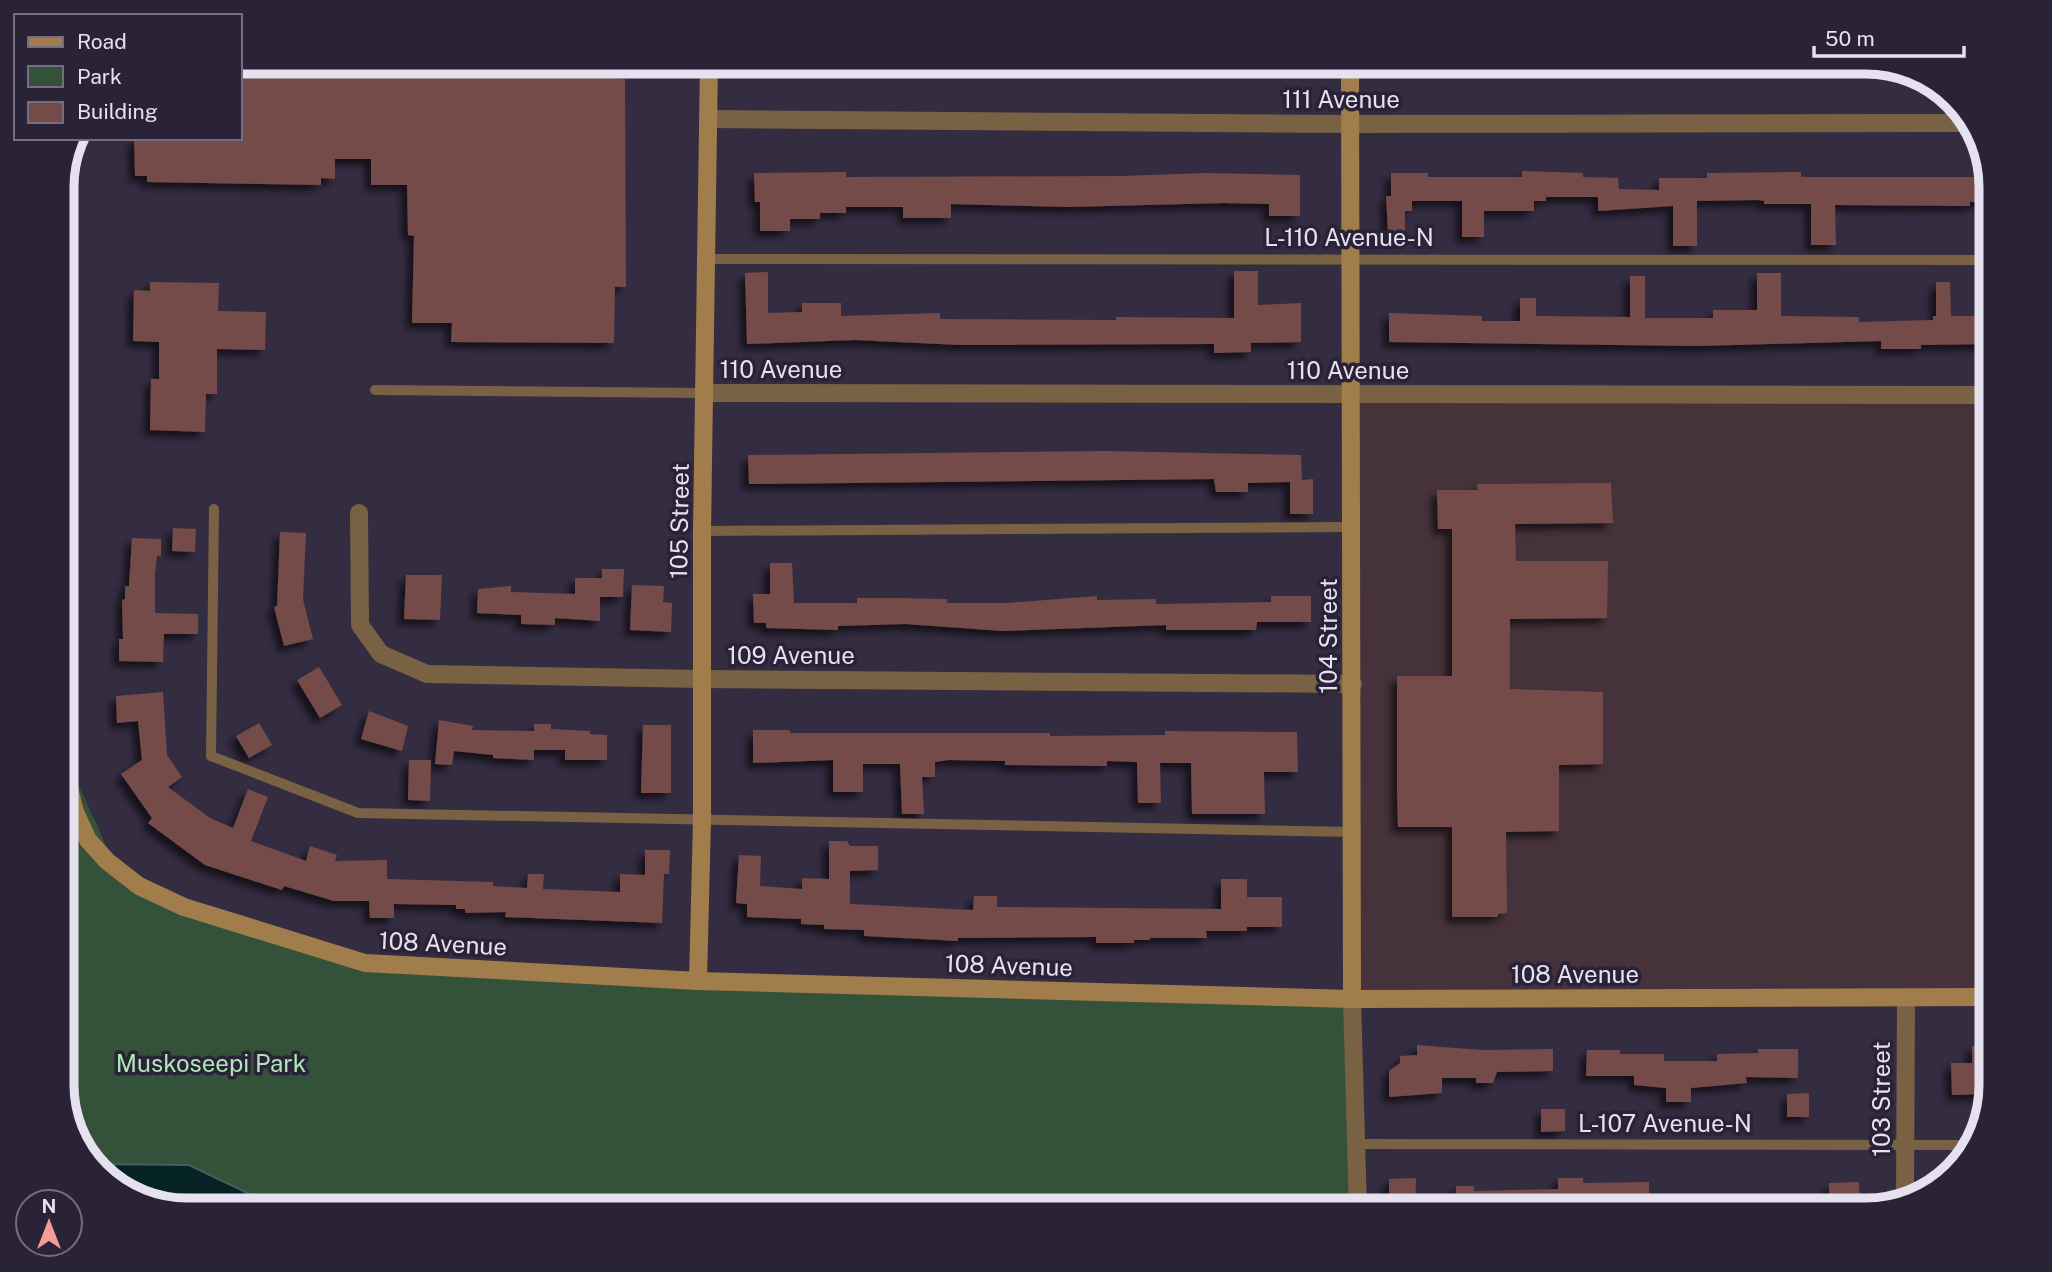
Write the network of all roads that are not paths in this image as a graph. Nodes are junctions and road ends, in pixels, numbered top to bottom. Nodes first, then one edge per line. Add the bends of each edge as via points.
1 (709, 74) edge
2 (1350, 74) edge
3 (708, 119) junction
4 (1958, 123) edge
5 (1350, 124) junction
6 (1351, 258) junction
7 (708, 259) junction
8 (1978, 260) edge
9 (375, 390) dead end
10 (706, 393) junction
11 (1352, 395) junction
12 (1978, 396) edge
13 (214, 509) dead end
14 (359, 513) dead end
15 (1352, 527) junction
16 (702, 531) junction
17 (703, 679) junction
18 (1353, 684) junction
19 (74, 808) edge
20 (702, 820) junction
21 (1353, 832) junction
22 (698, 981) junction
23 (1906, 997) junction
24 (1979, 997) edge
25 (1352, 999) junction
26 (1356, 1144) junction
27 (1905, 1145) junction
28 (1961, 1145) edge
29 (1905, 1191) edge
30 (1357, 1198) edge

1 - 3 street, 105 Street
2 - 5 street, 104 Street
3 - 5 street, 111 Avenue
3 - 7 street, 105 Street
4 - 5 street, 111 Avenue
5 - 6 street, 104 Street
6 - 7 lane, L-110 Avenue-N
6 - 8 lane, L-110 Avenue-N
6 - 11 street, 104 Street
7 - 10 street, 105 Street
9 - 10 lane
10 - 11 street, 110 Avenue
10 - 16 street, 105 Street
11 - 12 street, 110 Avenue
11 - 15 street, 104 Street
13 - 20 lane via 211,755 358,813
14 - 17 street, 109 Avenue via 360,625 381,654 426,674
15 - 16 lane
15 - 18 street, 104 Street
16 - 17 street, 105 Street
17 - 18 street, 109 Avenue
17 - 20 street, 105 Street
18 - 21 street, 104 Street
19 - 22 street, 108 Avenue via 88,840 139,887 184,907 341,958 394,965
20 - 21 lane
20 - 22 street, 105 Street
21 - 25 street, 104 Street
22 - 25 street, 108 Avenue
23 - 24 street, 108 Avenue
23 - 25 street, 108 Avenue
23 - 27 street, 103 Street
25 - 26 street, 104 Street
26 - 27 lane, L-107 Avenue-N
26 - 30 street, 104 Street
27 - 28 lane, L-107 Avenue-N
27 - 29 street, 103 Street

